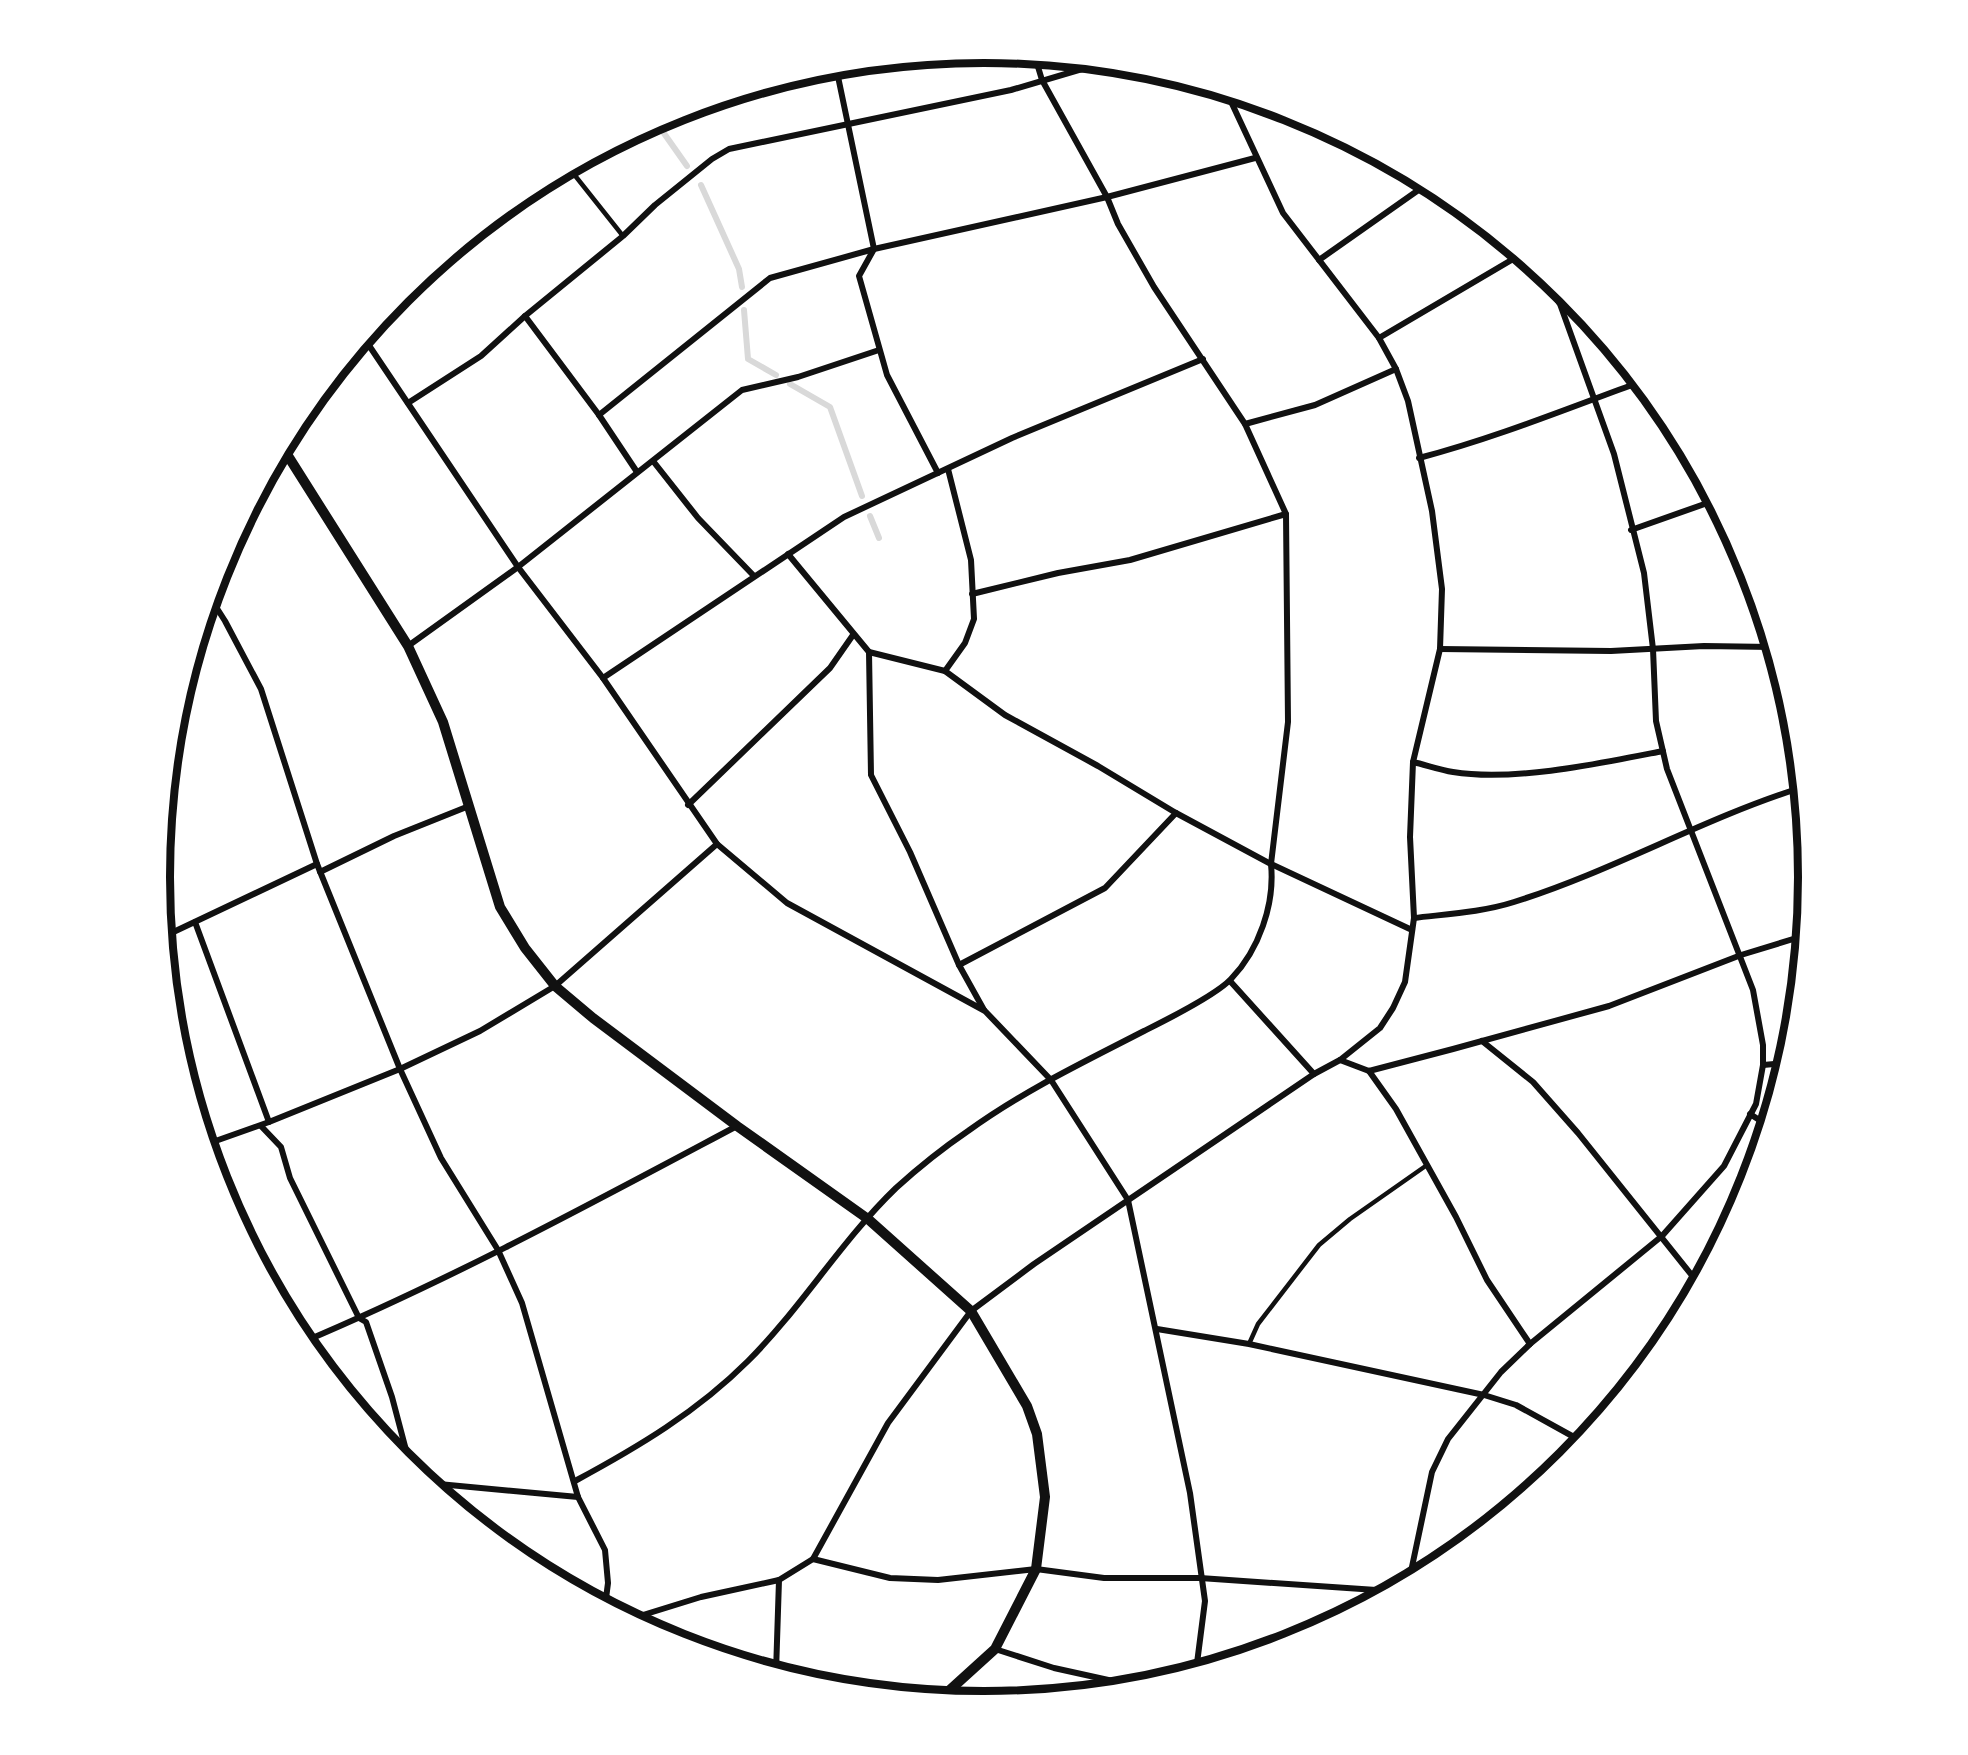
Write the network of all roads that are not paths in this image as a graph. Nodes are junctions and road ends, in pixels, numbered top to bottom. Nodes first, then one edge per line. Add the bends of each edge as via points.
1 (1037, 65) edge
2 (1081, 69) edge
3 (838, 77) edge
4 (1042, 80) junction
5 (1231, 101) edge
6 (846, 126) junction
7 (1255, 158) junction
8 (574, 174) edge
9 (1419, 189) edge
10 (1107, 197) junction
11 (623, 236) junction
12 (874, 249) junction
13 (1514, 259) edge
14 (1319, 260) junction
15 (1557, 299) edge
16 (525, 316) junction
17 (1379, 338) junction
18 (368, 344) edge
19 (879, 350) junction
20 (1203, 359) junction
21 (1396, 369) junction
22 (1632, 385) edge
23 (1594, 399) junction
24 (408, 403) junction
25 (599, 415) junction
26 (1245, 423) junction
27 (288, 456) edge
28 (1419, 458) junction
29 (652, 461) junction
30 (948, 469) junction
31 (637, 472) junction
32 (938, 473) junction
33 (1707, 503) edge
34 (1286, 514) junction
35 (1631, 530) junction
36 (788, 554) junction
37 (518, 567) junction
38 (754, 576) junction
39 (972, 594) junction
40 (216, 607) edge
41 (853, 635) junction
42 (408, 646) junction
43 (1764, 646) edge
44 (1440, 649) junction
45 (1653, 649) junction
46 (868, 652) junction
47 (945, 671) junction
48 (603, 678) junction
49 (1663, 751) junction
50 (1413, 762) junction
51 (1794, 790) edge
52 (688, 805) junction
53 (469, 806) junction
54 (1176, 813) junction
55 (1692, 832) junction
56 (717, 844) junction
57 (317, 864) junction
58 (1271, 864) junction
59 (320, 873) junction
60 (1414, 918) junction
61 (195, 922) junction
62 (1412, 930) junction
63 (171, 933) edge
64 (1796, 938) edge
65 (1741, 955) junction
66 (959, 965) junction
67 (1230, 981) junction
68 (555, 986) junction
69 (985, 1011) junction
70 (1482, 1041) junction
71 (1340, 1060) junction
72 (1777, 1064) edge
73 (1762, 1065) junction
74 (400, 1069) junction
75 (1369, 1071) junction
76 (1314, 1074) junction
77 (1052, 1080) junction
78 (1750, 1114) junction
79 (1761, 1121) edge
80 (268, 1122) junction
81 (737, 1125) junction
82 (261, 1126) junction
83 (214, 1142) edge
84 (1427, 1165) junction
85 (1128, 1200) junction
86 (868, 1219) junction
87 (1662, 1236) junction
88 (498, 1250) junction
89 (1693, 1277) edge
90 (971, 1311) junction
91 (359, 1318) junction
92 (1157, 1329) junction
93 (313, 1338) edge
94 (1249, 1344) junction
95 (1530, 1344) junction
96 (1484, 1395) junction
97 (1575, 1437) edge
98 (406, 1451) edge
99 (575, 1481) junction
100 (441, 1484) edge
101 (578, 1497) junction
102 (813, 1559) junction
103 (1036, 1569) junction
104 (1411, 1571) edge
105 (1200, 1578) junction
106 (779, 1580) junction
107 (1378, 1590) edge
108 (606, 1598) edge
109 (641, 1616) edge
110 (994, 1649) junction
111 (1197, 1663) edge
112 (776, 1665) edge
113 (1113, 1681) edge
114 (949, 1691) edge

1 - 4 street
2 - 4 street
3 - 6 street
4 - 6 street
4 - 10 street
5 - 7 street
6 - 11 street via 729,150 664,197
6 - 12 street
7 - 10 street
7 - 14 street via 1282,213
8 - 11 lane
9 - 14 street
10 - 12 street
10 - 20 street via 1143,268
11 - 16 street
12 - 19 street via 859,276
12 - 25 street via 770,278
13 - 17 street
14 - 17 street
15 - 23 street
16 - 24 street via 481,356
16 - 25 street
17 - 21 street
18 - 24 street
19 - 29 street via 798,377 742,390
19 - 32 street via 887,375
20 - 26 street
20 - 30 street via 1012,438
21 - 26 street via 1315,405
21 - 28 street
22 - 23 street
23 - 28 street via 1569,411
23 - 35 street via 1614,454
24 - 37 street
25 - 31 street
26 - 34 street
27 - 42 street
28 - 44 street via 1432,510 1442,589
29 - 31 street
29 - 38 street via 698,518
30 - 32 street
30 - 39 street via 970,560
31 - 37 street
32 - 36 street via 844,518
33 - 35 street
34 - 39 street via 1130,560
34 - 58 street via 1288,722
35 - 45 street via 1644,573
36 - 38 street
36 - 41 street
37 - 42 street
37 - 48 street
38 - 48 street
39 - 47 street via 974,619 965,643
40 - 57 street via 261,689
41 - 46 street
41 - 52 street via 830,668
42 - 53 street via 443,722
43 - 45 street
44 - 45 street
44 - 50 street
45 - 49 street via 1656,721
46 - 47 street
46 - 66 street via 871,775 910,852
47 - 54 street via 1005,715
48 - 52 street
49 - 50 street via 1590,765 1515,773 1455,772
49 - 55 street
50 - 60 street via 1410,837
51 - 55 street via 1754,802
52 - 56 street
53 - 59 street via 394,836
53 - 68 street via 500,907
54 - 58 street
54 - 66 street via 1105,888
55 - 60 street via 1596,873 1513,902
55 - 65 street
56 - 68 street
56 - 69 street via 787,903
57 - 59 street
57 - 61 street
58 - 62 street
58 - 67 street via 1270,906 1257,939
59 - 74 street
60 - 62 street
61 - 63 street
61 - 80 street
62 - 71 street via 1405,982 1394,1008 1380,1028
64 - 65 street
65 - 70 street via 1609,1006
65 - 73 street via 1753,990 1763,1045
66 - 69 street
67 - 76 street
67 - 77 street via 1177,1014
68 - 74 street via 480,1031
68 - 81 street
69 - 77 street
70 - 75 street
70 - 87 street via 1533,1082
71 - 75 street
71 - 76 street
72 - 73 street
73 - 78 street via 1756,1104
74 - 80 street
74 - 88 street via 441,1158
75 - 84 street via 1396,1109
76 - 85 street
77 - 85 street
77 - 86 street via 966,1132 897,1188
78 - 79 street
78 - 87 street via 1724,1166
80 - 82 street
81 - 86 street
81 - 88 street
82 - 83 street
82 - 91 street via 281,1147 290,1178
84 - 94 lane via 1350,1218 1319,1245 1258,1324
84 - 95 street via 1487,1280
85 - 90 street
85 - 92 street
86 - 90 street
86 - 99 street via 777,1331 710,1395 650,1440
87 - 89 street
87 - 95 street
88 - 91 street
88 - 99 street via 522,1303
90 - 102 street via 888,1423
90 - 103 street via 1027,1406 1037,1434 1045,1497
91 - 93 street
91 - 98 street via 366,1322
92 - 94 street
92 - 105 street via 1190,1493
94 - 96 street
95 - 96 street
96 - 97 street via 1516,1405
96 - 104 street via 1448,1439 1432,1472
99 - 101 street
100 - 101 street
101 - 108 street via 605,1550
102 - 103 street via 890,1578 938,1580
102 - 106 street
103 - 105 street via 1104,1578
103 - 110 street
105 - 107 street
105 - 111 street via 1204,1601
106 - 109 street via 700,1597
106 - 112 street
110 - 113 street
110 - 114 street

